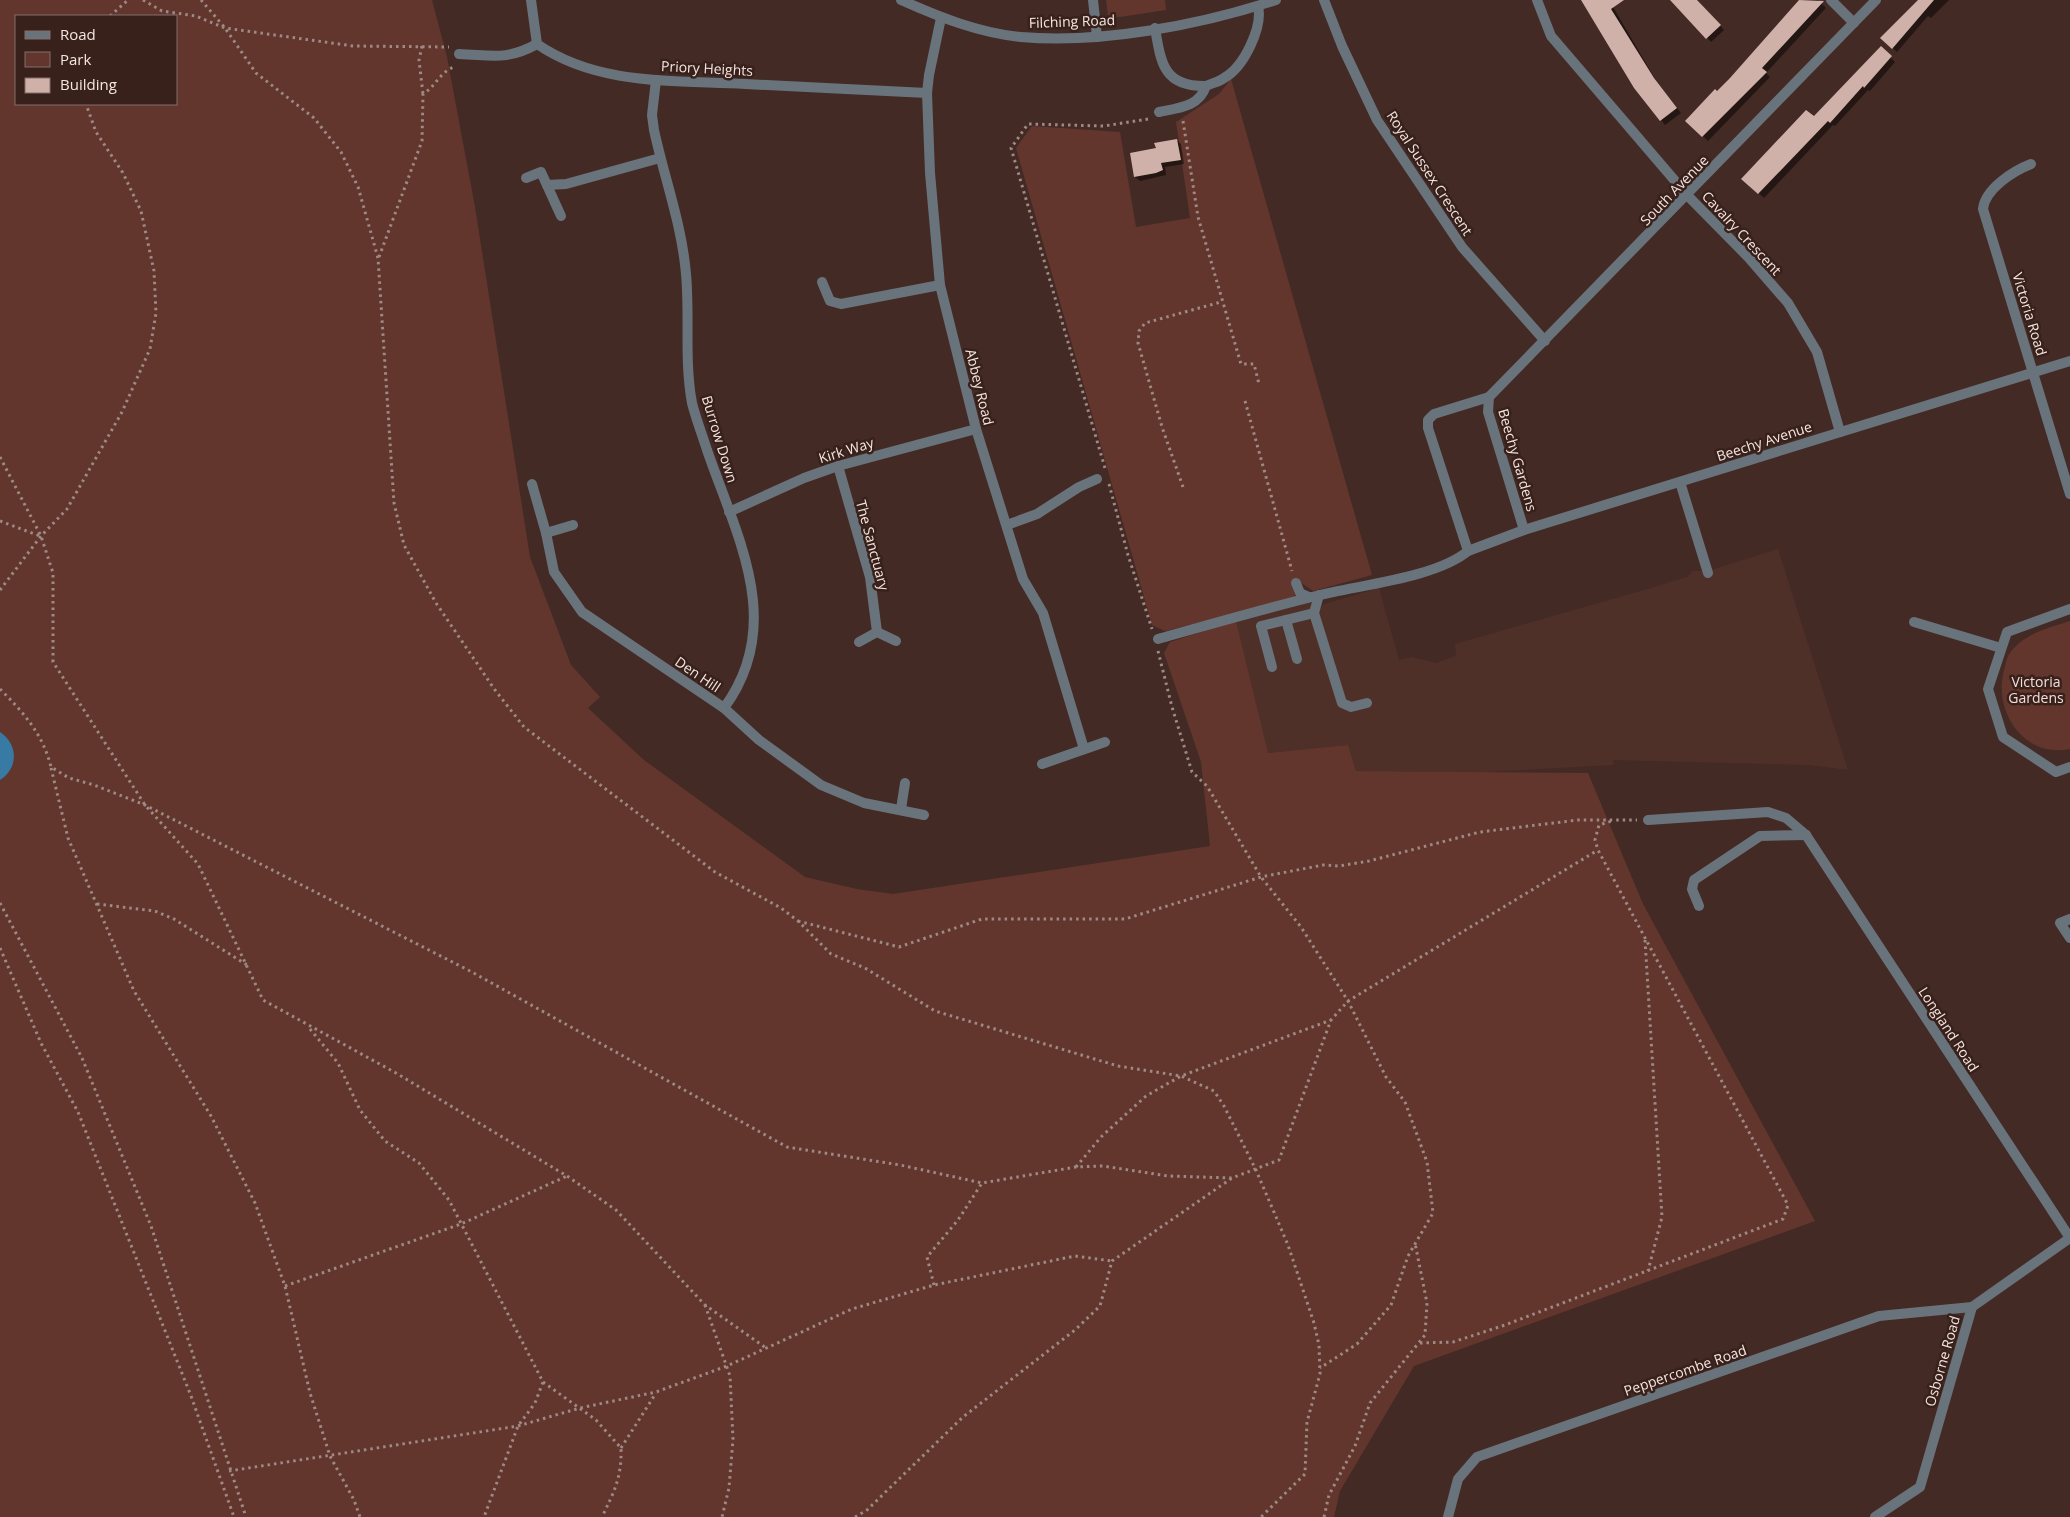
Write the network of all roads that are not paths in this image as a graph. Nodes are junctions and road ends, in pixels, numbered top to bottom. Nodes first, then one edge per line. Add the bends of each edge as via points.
1 (531, 0) edge
2 (902, 0) edge
3 (1092, 0) edge
4 (1276, 0) edge
5 (1324, 0) edge
6 (1537, 0) edge
7 (1831, 0) edge
8 (1876, 0) edge
9 (1258, 6) junction
10 (941, 18) junction
11 (1854, 23) junction
12 (1155, 28) junction
13 (1097, 37) junction
14 (537, 44) junction
15 (459, 54) road end
16 (656, 80) junction
17 (1206, 86) junction
18 (927, 93) junction
19 (1159, 112) road end
20 (660, 158) junction
21 (2030, 164) dead end
22 (526, 178) dead end
23 (547, 185) junction
24 (1688, 196) junction
25 (561, 216) dead end
26 (822, 282) dead end
27 (940, 285) junction
28 (1545, 341) junction
29 (2070, 361) edge
30 (2034, 372) junction
31 (1489, 397) junction
32 (976, 429) junction
33 (1840, 432) junction
34 (838, 466) junction
35 (1097, 479) dead end
36 (1680, 482) junction
37 (532, 484) dead end
38 (2070, 494) edge
39 (729, 512) junction
40 (574, 525) dead end
41 (1008, 526) junction
42 (1524, 530) junction
43 (546, 533) junction
44 (1468, 551) junction
45 (1708, 573) dead end
46 (1296, 583) road end
47 (1314, 596) junction
48 (2070, 609) edge
49 (1314, 613) junction
50 (1286, 620) junction
51 (1914, 622) dead end
52 (877, 632) junction
53 (1158, 639) road end
54 (896, 641) dead end
55 (859, 642) dead end
56 (2001, 648) junction
57 (1297, 659) dead end
58 (1272, 666) dead end
59 (1367, 704) dead end
60 (724, 708) junction
61 (1105, 742) dead end
62 (1084, 749) junction
63 (1042, 764) dead end
64 (2070, 767) edge
65 (905, 783) dead end
66 (900, 809) junction
67 (924, 815) dead end
68 (1648, 820) road end
69 (1806, 835) junction
70 (1699, 906) dead end
71 (2070, 919) edge
72 (2070, 938) edge
73 (2070, 1238) edge
74 (1972, 1307) junction
75 (1448, 1517) edge
76 (1875, 1517) edge

1 - 14 street
2 - 10 street, Filching Road
3 - 13 street
4 - 9 street, Filching Road
5 - 28 street, Royal Sussex Crescent via 1377,120 1462,247
6 - 24 street, Cavalry Crescent via 1551,36
7 - 11 street
8 - 11 street, South Avenue
9 - 12 street, Filching Road
9 - 17 street via 1261,17 1243,61 1226,78
10 - 13 street, Filching Road via 1021,37
10 - 18 street, Abbey Road
11 - 24 street, South Avenue
12 - 13 street, Filching Road
12 - 17 street via 1164,68 1173,80 1188,86
14 - 15 street via 503,57
14 - 16 street, Priory Heights via 553,55 609,75
16 - 18 street, Priory Heights
16 - 20 street, Burrow Down via 652,115
17 - 19 street via 1203,96 1196,102
18 - 27 street, Abbey Road
20 - 23 street via 566,184
20 - 39 street, Burrow Down via 682,243 686,273 687,354 693,404
21 - 30 street, Victoria Road via 1999,184 1984,201 1983,209
22 - 23 street via 541,172
23 - 25 street
24 - 28 street, South Avenue
24 - 33 street, Cavalry Crescent via 1788,303 1817,352
26 - 27 street via 830,301 841,304
27 - 32 street, Abbey Road
28 - 31 street, South Avenue
29 - 30 street, Beechy Avenue
30 - 33 street, Beechy Avenue
30 - 38 street, Victoria Road
31 - 42 street, Beechy Gardens via 1488,412
31 - 44 street via 1434,414 1428,420
32 - 34 street, Kirk Way
32 - 41 street, Abbey Road
33 - 36 street, Beechy Avenue
34 - 39 street, Kirk Way
34 - 52 street, The Sanctuary via 870,577
35 - 41 street via 1038,514
36 - 42 street, Beechy Avenue
36 - 45 street
37 - 43 street, Den Hill
39 - 60 street, Burrow Down via 748,569 755,609 754,641 747,669
40 - 43 street
41 - 62 street, Abbey Road via 1023,579 1043,613
42 - 44 street, Beechy Avenue
43 - 60 street, Den Hill via 554,572 582,612
44 - 47 street, Beechy Avenue via 1457,560 1434,569
46 - 47 street via 1300,593
47 - 49 street
47 - 53 street, Beechy Avenue
48 - 56 street via 2006,632
49 - 50 street
49 - 59 street via 1342,703 1350,707
50 - 57 street
50 - 58 street via 1261,626
51 - 56 street
52 - 54 street
52 - 55 street
56 - 64 street via 1988,689 2003,738 2056,772
60 - 66 street, Den Hill via 759,740 821,785 864,803
61 - 62 street
62 - 63 street
65 - 66 street
66 - 67 street, Den Hill
68 - 69 street, Longland Road via 1768,812 1786,818
69 - 70 street via 1760,836 1694,880 1692,889
69 - 73 street, Longland Road
71 - 72 street via 2060,923
73 - 74 street, Osborne Road
74 - 75 street, Peppercombe Road via 1879,1316 1478,1457 1458,1479
74 - 76 street, Osborne Road via 1920,1487

